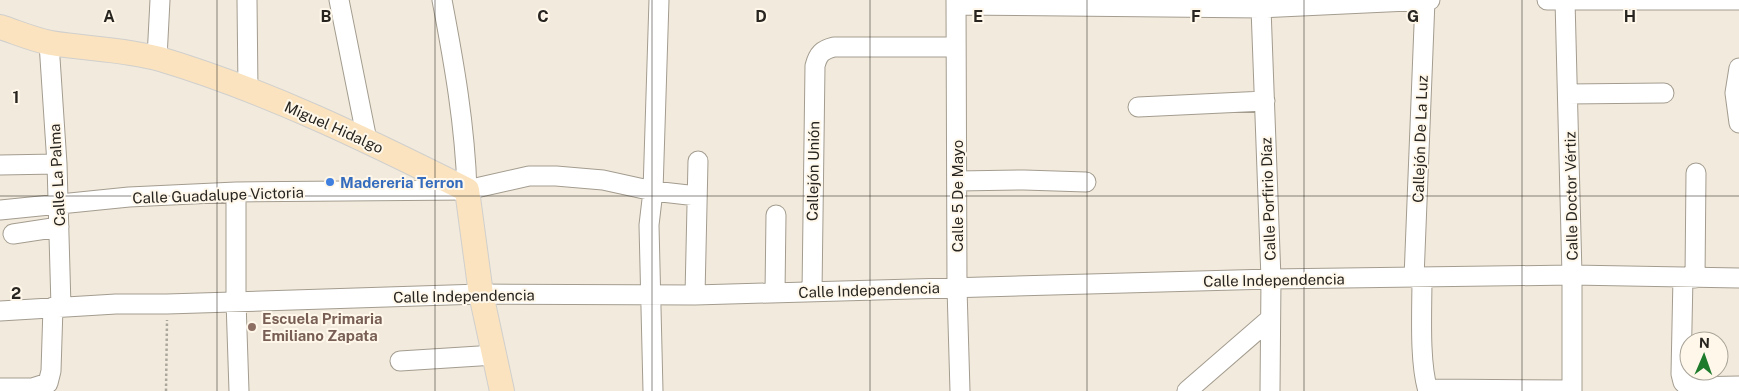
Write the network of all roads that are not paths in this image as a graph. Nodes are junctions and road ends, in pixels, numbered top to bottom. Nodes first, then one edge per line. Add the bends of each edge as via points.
1 (160, 0) edge
2 (247, 0) edge
3 (340, 0) edge
4 (442, 0) edge
5 (659, 0) edge
6 (1425, 0) edge
7 (1430, 0) edge
8 (1547, 0) edge
9 (1566, 0) edge
10 (1739, 0) edge
11 (1366, 1) edge
12 (1324, 2) edge
13 (956, 3) edge
14 (1034, 3) edge
15 (1261, 8) junction
16 (0, 27) edge
17 (49, 43) junction
18 (956, 47) junction
19 (157, 58) junction
20 (1739, 68) edge
21 (248, 89) junction
22 (1664, 93) dead end
23 (1568, 94) junction
24 (1264, 102) junction
25 (1138, 107) dead end
26 (1739, 123) edge
27 (367, 140) junction
28 (698, 161) dead end
29 (58, 164) junction
30 (0, 165) edge
31 (1696, 173) dead end
32 (958, 182) junction
33 (1086, 182) dead end
34 (467, 190) junction
35 (653, 191) junction
36 (236, 192) junction
37 (697, 196) junction
38 (59, 205) junction
39 (0, 210) edge
40 (776, 215) dead end
41 (59, 227) junction
42 (13, 234) dead end
43 (1572, 275) junction
44 (1689, 277) junction
45 (1418, 278) junction
46 (1739, 278) edge
47 (1271, 279) junction
48 (957, 288) junction
49 (812, 292) junction
50 (775, 293) junction
51 (481, 294) junction
52 (695, 295) junction
53 (650, 296) junction
54 (236, 301) junction
55 (57, 307) junction
56 (0, 311) edge
57 (1270, 319) junction
58 (494, 356) junction
59 (400, 361) dead end
60 (1739, 386) edge
61 (0, 388) edge
62 (1428, 390) edge
63 (1572, 390) edge
64 (239, 391) edge
65 (502, 391) edge
66 (653, 391) edge
67 (960, 391) edge
68 (1187, 391) edge
69 (1270, 391) edge

1 - 19 street
2 - 21 street
3 - 27 street
4 - 34 street via 459,89
5 - 35 street
6 - 7 street
6 - 11 street
6 - 45 street, Callejón De La Luz
8 - 9 street
9 - 10 street
9 - 23 street, Calle Doctor Vértiz
11 - 12 street
12 - 15 street
13 - 14 street
13 - 18 street, Calle 5 De Mayo
14 - 15 street
15 - 24 street, Calle Porfirio Díaz
16 - 17 main road, Miguel Hidalgo
17 - 19 main road, Miguel Hidalgo
17 - 29 street, Calle La Palma
18 - 32 street, Calle 5 De Mayo
18 - 49 street, Callejón Unión via 834,47 826,49 818,58 815,66
19 - 21 main road, Miguel Hidalgo
20 - 26 street via 1735,93
21 - 27 main road, Miguel Hidalgo
22 - 23 street
23 - 43 street, Calle Doctor Vértiz
24 - 25 street
24 - 47 street, Calle Porfirio Díaz
27 - 34 main road, Miguel Hidalgo
28 - 37 street
29 - 30 street
29 - 38 street, Calle La Palma
31 - 44 street
32 - 33 street
32 - 48 street, Calle 5 De Mayo
34 - 35 street, Calle Guadalupe Victoria via 529,176 556,176 603,180
34 - 36 street, Calle Guadalupe Victoria
34 - 51 main road
35 - 37 street, Calle Guadalupe Victoria
35 - 53 street via 649,225
36 - 38 street, Calle Guadalupe Victoria via 129,197
36 - 54 street
37 - 52 street
38 - 39 street, Calle Guadalupe Victoria
38 - 41 street, Calle La Palma
40 - 50 street
41 - 42 street
41 - 55 street, Calle La Palma
43 - 44 street, Calle Independencia
43 - 45 street, Calle Independencia
43 - 63 street, Calle Doctor Vértiz
44 - 46 street, Calle Independencia
44 - 60 street via 1683,382 1688,387
45 - 47 street, Calle Independencia
45 - 62 street, Callejón De La Luz
47 - 48 street, Calle Independencia
47 - 57 street, Calle Porfirio Díaz
48 - 49 street, Calle Independencia
48 - 67 street, Calle 5 De Mayo
49 - 50 street, Calle Independencia
50 - 52 street, Calle Independencia
51 - 53 street, Calle Independencia
51 - 54 street, Calle Independencia
51 - 58 main road
52 - 53 street, Calle Independencia
53 - 66 street
54 - 55 street, Calle Independencia
54 - 64 street
55 - 56 street, Calle Independencia
55 - 61 street, Calle La Palma via 48,383 32,388
57 - 68 street
57 - 69 street, Calle Porfirio Díaz
58 - 59 street
58 - 65 main road
62 - 63 street

